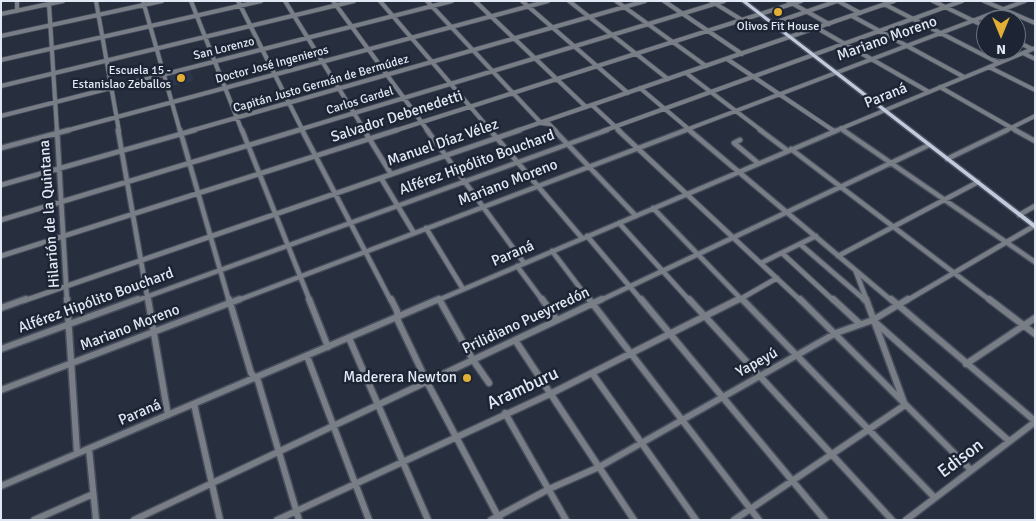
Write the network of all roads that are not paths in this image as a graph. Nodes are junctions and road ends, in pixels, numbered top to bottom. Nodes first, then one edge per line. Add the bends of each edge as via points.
1 (17, 1) edge
2 (62, 1) edge
3 (96, 1) edge
4 (162, 1) edge
5 (191, 1) edge
6 (238, 1) edge
7 (261, 1) edge
8 (285, 1) edge
9 (333, 1) edge
10 (354, 1) edge
11 (380, 1) edge
12 (427, 1) edge
13 (452, 1) edge
14 (475, 1) edge
15 (522, 1) edge
16 (548, 1) edge
17 (570, 1) edge
18 (616, 1) edge
19 (645, 1) edge
20 (664, 1) edge
21 (724, 1) edge
22 (742, 1) edge
23 (788, 1) edge
24 (801, 1) edge
25 (837, 1) edge
26 (894, 1) edge
27 (933, 1) edge
28 (962, 1) edge
29 (984, 1) edge
30 (1025, 1) edge
31 (144, 3) edge
32 (713, 3) edge
33 (886, 3) edge
34 (49, 4) junction
35 (793, 4) junction
36 (240, 6) junction
37 (336, 6) junction
38 (432, 6) junction
39 (528, 7) junction
40 (624, 7) junction
41 (945, 7) junction
42 (1003, 10) joint
43 (17, 11) junction
44 (807, 11) junction
45 (860, 13) junction
46 (1, 14) edge
47 (683, 14) junction
48 (759, 14) junction
49 (99, 15) junction
50 (197, 16) junction
51 (294, 16) junction
52 (392, 16) junction
53 (852, 16) junction
54 (491, 17) junction
55 (590, 17) junction
56 (1, 18) edge
57 (912, 19) junction
58 (742, 20) junction
59 (976, 20) edge
60 (973, 21) junction
61 (976, 22) edge
62 (648, 24) junction
63 (771, 24) junction
64 (829, 24) junction
65 (50, 25) junction
66 (150, 26) junction
67 (250, 26) junction
68 (351, 27) junction
69 (452, 28) junction
70 (553, 28) junction
71 (817, 28) junction
72 (708, 31) junction
73 (880, 31) junction
74 (940, 33) junction
75 (612, 35) junction
76 (1, 36) edge
77 (103, 37) junction
78 (206, 37) junction
79 (308, 38) junction
80 (789, 38) junction
81 (411, 39) junction
82 (514, 39) junction
83 (673, 42) junction
84 (844, 44) junction
85 (574, 46) junction
86 (906, 46) junction
87 (156, 48) junction
88 (52, 49) junction
89 (262, 50) junction
90 (367, 50) junction
91 (474, 51) junction
92 (636, 54) junction
93 (742, 54) junction
94 (812, 54) junction
95 (535, 58) junction
96 (727, 59) junction
97 (871, 59) junction
98 (1, 60) edge
99 (106, 60) junction
100 (1006, 60) edge
101 (214, 62) junction
102 (322, 62) junction
103 (431, 63) junction
104 (999, 63) junction
105 (597, 66) junction
106 (706, 66) junction
107 (989, 67) junction
108 (493, 71) junction
109 (834, 72) junction
110 (54, 73) junction
111 (686, 73) junction
112 (164, 74) junction
113 (275, 75) junction
114 (386, 76) junction
115 (752, 76) junction
116 (964, 77) junction
117 (557, 79) junction
118 (668, 79) junction
119 (449, 84) junction
120 (1, 86) edge
121 (940, 87) junction
122 (111, 88) junction
123 (225, 88) junction
124 (640, 88) junction
125 (339, 90) junction
126 (1035, 90) edge
127 (710, 91) junction
128 (929, 92) junction
129 (514, 93) junction
130 (628, 93) junction
131 (778, 94) junction
132 (402, 99) junction
133 (56, 102) junction
134 (172, 102) junction
135 (289, 104) junction
136 (592, 105) junction
137 (468, 107) junction
138 (586, 107) junction
139 (664, 108) junction
140 (735, 110) junction
141 (884, 110) junction
142 (354, 113) junction
143 (1, 116) edge
144 (1035, 116) edge
145 (116, 118) junction
146 (236, 119) junction
147 (541, 122) junction
148 (420, 123) junction
149 (614, 126) junction
150 (1011, 127) junction
151 (687, 128) junction
152 (841, 128) junction
153 (302, 129) junction
154 (834, 131) junction
155 (58, 133) junction
156 (181, 134) junction
157 (495, 138) junction
158 (369, 139) junction
159 (740, 140) dead end
160 (1035, 140) edge
161 (566, 143) junction
162 (247, 145) junction
163 (929, 145) junction
164 (637, 147) junction
165 (1, 148) edge
166 (790, 150) junction
167 (122, 152) junction
168 (446, 155) junction
169 (315, 156) junction
170 (947, 159) junction
171 (515, 162) junction
172 (190, 163) junction
173 (758, 163) junction
174 (891, 163) junction
175 (588, 166) junction
176 (59, 169) junction
177 (739, 172) junction
178 (258, 174) junction
179 (391, 174) junction
180 (381, 178) junction
181 (128, 181) junction
182 (464, 181) junction
183 (978, 182) junction
184 (1, 185) edge
185 (536, 186) junction
186 (841, 187) junction
187 (335, 193) junction
188 (198, 194) junction
189 (687, 194) junction
190 (946, 200) junction
191 (62, 201) junction
192 (397, 205) junction
193 (483, 206) junction
194 (1035, 206) edge
195 (652, 208) junction
196 (787, 212) junction
197 (133, 214) junction
198 (274, 214) junction
199 (1020, 215) junction
200 (636, 216) junction
201 (1, 220) edge
202 (350, 222) junction
203 (619, 223) junction
204 (1034, 226) edge
205 (894, 227) junction
206 (426, 228) junction
207 (414, 233) junction
208 (64, 236) junction
209 (210, 236) junction
210 (816, 236) junction
211 (584, 237) junction
212 (734, 237) junction
213 (1006, 242) junction
214 (800, 244) junction
215 (287, 245) junction
216 (366, 251) junction
217 (552, 251) junction
218 (782, 253) junction
219 (697, 254) junction
220 (1, 256) edge
221 (838, 256) junction
222 (141, 260) junction
223 (1035, 262) edge
224 (524, 263) junction
225 (761, 263) junction
226 (517, 266) junction
227 (220, 269) junction
228 (664, 270) junction
229 (856, 272) junction
230 (954, 273) junction
231 (300, 276) junction
232 (777, 278) junction
233 (68, 285) junction
234 (629, 286) junction
235 (464, 289) junction
236 (147, 296) junction
237 (439, 299) junction
238 (740, 299) junction
239 (867, 301) junction
240 (230, 303) junction
241 (593, 303) junction
242 (897, 306) junction
243 (1, 308) edge
244 (705, 316) junction
245 (398, 317) junction
246 (1035, 318) edge
247 (557, 320) junction
248 (873, 320) junction
249 (70, 324) junction
250 (860, 324) junction
251 (1023, 325) junction
252 (153, 332) junction
253 (671, 333) junction
254 (836, 333) junction
255 (1035, 334) edge
256 (349, 338) junction
257 (515, 340) junction
258 (328, 347) junction
259 (1, 348) edge
260 (631, 354) junction
261 (307, 356) junction
262 (796, 356) junction
263 (473, 360) junction
264 (73, 363) junction
265 (966, 364) junction
266 (592, 373) junction
267 (760, 376) junction
268 (255, 378) junction
269 (427, 382) junction
270 (489, 383) dead end
271 (1, 390) edge
272 (550, 394) junction
273 (724, 396) junction
274 (194, 404) junction
275 (380, 404) junction
276 (905, 405) junction
277 (505, 413) junction
278 (168, 415) junction
279 (683, 420) junction
280 (1035, 421) edge
281 (334, 425) junction
282 (869, 430) junction
283 (456, 437) junction
284 (1009, 441) junction
285 (642, 443) junction
286 (89, 448) junction
287 (280, 451) junction
288 (77, 453) junction
289 (830, 454) junction
290 (403, 462) junction
291 (599, 467) junction
292 (971, 470) junction
293 (792, 479) junction
294 (212, 483) junction
295 (356, 485) junction
296 (1, 486) edge
297 (549, 489) junction
298 (93, 494) junction
299 (935, 498) junction
300 (750, 509) junction
301 (296, 511) junction
302 (499, 518) edge
303 (34, 520) edge
304 (96, 520) edge
305 (134, 520) edge
306 (220, 520) edge
307 (277, 520) edge
308 (299, 520) edge
309 (368, 520) edge
310 (428, 520) edge
311 (491, 520) edge
312 (566, 520) edge
313 (634, 520) edge
314 (696, 520) edge
315 (734, 520) edge
316 (759, 520) edge
317 (825, 520) edge
318 (892, 520) edge
319 (906, 520) edge

1 - 43 street
2 - 34 street
3 - 49 street
4 - 31 street
5 - 50 street
6 - 36 street
7 - 36 street
8 - 51 street
9 - 37 street
10 - 37 street
11 - 52 street
12 - 38 street
13 - 38 street, San Lorenzo
14 - 54 street
15 - 39 street
16 - 39 street, Doctor José Ingenieros
17 - 55 street
18 - 40 street
19 - 40 street, Capitán Justo Germán de Bermúdez
20 - 47 street
21 - 32 street, Carlos Gardel
22 - 48 main road
23 - 35 street
24 - 35 street, Salvador Debenedetti
25 - 44 street
25 - 45 street
26 - 33 street, Manuel Díaz Vélez
27 - 41 street
28 - 41 street, Alférez Hipólito Bouchard
29 - 42 street
30 - 42 street, Mariano Moreno
31 - 49 street
31 - 66 street
32 - 47 street, Carlos Gardel
32 - 58 street
33 - 45 street, Manuel Díaz Vélez
33 - 57 street
34 - 43 street
34 - 65 street, Hilarión de la Quintana
35 - 44 street
35 - 48 street, Salvador Debenedetti
36 - 50 street
36 - 67 street
37 - 51 street
37 - 68 street
38 - 52 street, San Lorenzo
38 - 69 street
39 - 54 street, Doctor José Ingenieros
39 - 70 street
40 - 55 street, Capitán Justo Germán de Bermúdez
40 - 62 street
41 - 57 street, Alférez Hipólito Bouchard
41 - 60 street
43 - 46 street
44 - 63 street
44 - 64 street
45 - 53 street, Manuel Díaz Vélez
46 - 56 street
47 - 62 street, Carlos Gardel
47 - 72 street
48 - 58 street, Salvador Debenedetti
48 - 63 main road
49 - 65 street
49 - 77 street
50 - 66 street
50 - 78 street
51 - 67 street
51 - 79 street
52 - 68 street, San Lorenzo
52 - 81 street
53 - 64 street, Manuel Díaz Vélez
53 - 73 street
54 - 69 street, Doctor José Ingenieros
54 - 82 street
55 - 70 street, Capitán Justo Germán de Bermúdez
55 - 75 street
57 - 73 street, Alférez Hipólito Bouchard
57 - 74 street
58 - 72 street, Salvador Debenedetti
59 - 60 street, Mariano Moreno
60 - 61 street
60 - 74 street, Mariano Moreno
62 - 75 street, Carlos Gardel
62 - 83 street
63 - 80 main road
64 - 71 street, Manuel Díaz Vélez
65 - 76 street
65 - 88 street, Hilarión de la Quintana
66 - 77 street
66 - 87 street
67 - 78 street
67 - 89 street
68 - 79 street, San Lorenzo
68 - 90 street
69 - 81 street, Doctor José Ingenieros
69 - 91 street
70 - 82 street, Capitán Justo Germán de Bermúdez
70 - 85 street
71 - 80 street, Manuel Díaz Vélez
71 - 84 street
72 - 83 street, Salvador Debenedetti
72 - 93 street
73 - 84 street, Alférez Hipólito Bouchard
73 - 86 street
74 - 86 street, Mariano Moreno
74 - 104 street
75 - 85 street, Carlos Gardel
75 - 92 street
77 - 88 street
77 - 99 street
78 - 87 street
78 - 101 street
79 - 89 street, San Lorenzo
79 - 102 street
80 - 93 street, Manuel Díaz Vélez
80 - 94 main road
81 - 90 street, Doctor José Ingenieros
81 - 103 street
82 - 91 street, Capitán Justo Germán de Bermúdez
82 - 95 street
83 - 92 street, Salvador Debenedetti
83 - 106 street
84 - 94 street, Alférez Hipólito Bouchard
84 - 97 street
85 - 95 street, Carlos Gardel
85 - 105 street
86 - 97 street, Mariano Moreno
86 - 116 street
87 - 99 street
87 - 112 street
88 - 98 street
88 - 110 street, Hilarión de la Quintana
89 - 101 street, San Lorenzo
89 - 113 street
90 - 102 street, Doctor José Ingenieros
90 - 114 street
91 - 103 street, Capitán Justo Germán de Bermúdez
91 - 108 street
92 - 105 street, Salvador Debenedetti
92 - 118 street
93 - 96 street, Manuel Díaz Vélez
94 - 109 main road
94 - 115 street, Alférez Hipólito Bouchard
95 - 108 street, Carlos Gardel
95 - 117 street
96 - 106 street, Manuel Díaz Vélez
96 - 115 street
97 - 109 street, Mariano Moreno
97 - 128 street
99 - 110 street
99 - 122 street
100 - 104 street, Paraná
101 - 112 street, San Lorenzo
101 - 123 street
102 - 113 street, Doctor José Ingenieros
102 - 125 street
103 - 114 street, Capitán Justo Germán de Bermúdez
103 - 119 street
104 - 107 street, Paraná
105 - 117 street, Salvador Debenedetti
105 - 130 street
106 - 111 street, Manuel Díaz Vélez
107 - 116 street, Paraná
107 - 126 street
108 - 119 street, Carlos Gardel
108 - 129 street
109 - 131 street, Mariano Moreno
109 - 141 main road
110 - 120 street
110 - 133 street, Hilarión de la Quintana
111 - 118 street, Manuel Díaz Vélez
111 - 127 street
112 - 122 street, San Lorenzo
112 - 134 street
113 - 123 street, Doctor José Ingenieros
113 - 135 street
114 - 125 street, Capitán Justo Germán de Bermúdez
114 - 132 street
115 - 127 street, Alférez Hipólito Bouchard
115 - 131 street
116 - 121 street, Paraná
117 - 129 street, Salvador Debenedetti
117 - 138 street
118 - 124 street, Manuel Díaz Vélez
119 - 132 street, Carlos Gardel
119 - 137 street
121 - 128 street, Paraná
121 - 150 street
122 - 133 street, San Lorenzo
122 - 145 street
123 - 134 street, Doctor José Ingenieros
123 - 146 street
124 - 130 street, Manuel Díaz Vélez
124 - 139 street
125 - 135 street, Capitán Justo Germán de Bermúdez
125 - 142 street
127 - 139 street, Alférez Hipólito Bouchard
127 - 140 street
128 - 141 street, Paraná
129 - 137 street, Salvador Debenedetti
129 - 147 street
130 - 136 street, Manuel Díaz Vélez
131 - 140 street, Mariano Moreno
131 - 154 street
132 - 142 street, Carlos Gardel
132 - 148 street
133 - 143 street, San Lorenzo
133 - 155 street, Hilarión de la Quintana
134 - 145 street, Doctor José Ingenieros
134 - 156 street
135 - 146 street, Capitán Justo Germán de Bermúdez
135 - 153 street
136 - 138 street, Manuel Díaz Vélez
136 - 149 street
137 - 148 street, Salvador Debenedetti
137 - 157 street
138 - 147 street, Manuel Díaz Vélez
139 - 149 street, Alférez Hipólito Bouchard
139 - 151 street
140 - 151 street, Mariano Moreno
140 - 166 street
141 - 152 street, Paraná
141 - 163 main road
142 - 153 street, Carlos Gardel
142 - 158 street
144 - 150 street
145 - 155 street, Doctor José Ingenieros
145 - 167 street
146 - 156 street, Capitán Justo Germán de Bermúdez
146 - 162 street
147 - 157 street, Manuel Díaz Vélez
147 - 161 street via 549,124
148 - 158 street, Salvador Debenedetti
148 - 168 street
149 - 161 street, Alférez Hipólito Bouchard
149 - 164 street
150 - 160 street
150 - 170 street
151 - 164 street, Mariano Moreno
151 - 177 street
152 - 154 street, Paraná
152 - 174 street
153 - 162 street, Carlos Gardel
153 - 169 street
154 - 166 street, Paraná
155 - 165 street, Doctor José Ingenieros
155 - 176 street, Hilarión de la Quintana
156 - 167 street, Capitán Justo Germán de Bermúdez
156 - 172 street
157 - 168 street, Manuel Díaz Vélez
157 - 171 street
158 - 169 street, Salvador Debenedetti
158 - 179 street
159 - 173 street via 734,144
161 - 171 street, Alférez Hipólito Bouchard
161 - 175 street
162 - 172 street, Carlos Gardel
162 - 178 street
163 - 170 main road
163 - 174 street, Prilidiano Pueyrredón
164 - 175 street, Mariano Moreno
164 - 189 street
166 - 173 street, Paraná
166 - 186 street
167 - 176 street, Capitán Justo Germán de Bermúdez
167 - 181 street
168 - 179 street, Manuel Díaz Vélez
168 - 182 street
169 - 178 street, Salvador Debenedetti
169 - 187 street
170 - 183 main road
171 - 182 street, Alférez Hipólito Bouchard
171 - 185 street
172 - 181 street, Carlos Gardel
172 - 188 street
173 - 177 street, Paraná
174 - 186 street, Prilidiano Pueyrredón
174 - 190 street
175 - 185 street, Mariano Moreno
175 - 200 street
176 - 184 street, Capitán Justo Germán de Bermúdez
176 - 191 street, Hilarión de la Quintana
177 - 189 street, Paraná
177 - 196 street
178 - 188 street, Salvador Debenedetti
178 - 198 street
179 - 180 street, Manuel Díaz Vélez
180 - 187 street, Manuel Díaz Vélez
180 - 192 street
181 - 191 street, Carlos Gardel
181 - 197 street
182 - 192 street, Alférez Hipólito Bouchard
182 - 193 street
183 - 190 street
183 - 199 main road
185 - 193 street, Mariano Moreno
185 - 211 street
186 - 196 street, Prilidiano Pueyrredón
186 - 205 street
187 - 198 street, Manuel Díaz Vélez
187 - 202 street
188 - 197 street, Salvador Debenedetti
188 - 209 street
189 - 195 street, Paraná
189 - 212 street
190 - 205 street
190 - 213 street
191 - 201 street, Carlos Gardel
191 - 208 street, Hilarión de la Quintana
192 - 202 street, Alférez Hipólito Bouchard
192 - 207 street
193 - 206 street, Mariano Moreno
193 - 224 street
194 - 199 street
195 - 200 street, Paraná
195 - 219 street
196 - 210 street
196 - 212 street, Prilidiano Pueyrredón
197 - 208 street, Salvador Debenedetti
197 - 222 street
198 - 209 street, Manuel Díaz Vélez
198 - 215 street
199 - 204 main road
200 - 203 street, Paraná
202 - 215 street, Alférez Hipólito Bouchard
202 - 216 street
203 - 211 street, Paraná
203 - 228 street
204 - 213 street, Yapeyú
205 - 221 street
205 - 230 street
206 - 207 street, Mariano Moreno
206 - 235 street
207 - 216 street, Mariano Moreno
208 - 220 street, Salvador Debenedetti
208 - 233 street, Hilarión de la Quintana
209 - 222 street, Manuel Díaz Vélez
209 - 227 street
210 - 214 street
210 - 221 street
211 - 217 street, Paraná
211 - 234 street
212 - 219 street, Prilidiano Pueyrredón
212 - 225 street
213 - 223 street
213 - 230 street, Yapeyú
214 - 218 street
214 - 239 street
215 - 227 street, Alférez Hipólito Bouchard
215 - 231 street
216 - 231 street, Mariano Moreno
216 - 245 street
217 - 224 street, Paraná
217 - 241 street
218 - 225 street
218 - 250 street
219 - 228 street, Prilidiano Pueyrredón
219 - 238 street
221 - 229 street
222 - 233 street, Manuel Díaz Vélez
222 - 236 street
224 - 226 street, Paraná
225 - 232 street
226 - 235 street, Paraná
226 - 247 street
227 - 236 street, Alférez Hipólito Bouchard
227 - 240 street
228 - 234 street, Prilidiano Pueyrredón
228 - 244 street
229 - 239 street
229 - 242 street
230 - 242 street, Yapeyú
230 - 251 street
231 - 240 street, Mariano Moreno
231 - 258 street
232 - 238 street, Aramburu
232 - 254 street
233 - 243 street, Manuel Díaz Vélez
233 - 249 street, Hilarión de la Quintana
234 - 241 street, Prilidiano Pueyrredón
234 - 253 street
235 - 237 street, Paraná
236 - 249 street, Alférez Hipólito Bouchard
236 - 252 street
237 - 245 street, Paraná
237 - 263 street
238 - 244 street, Aramburu
238 - 262 street
239 - 248 street
240 - 252 street, Mariano Moreno
240 - 268 street
241 - 247 street, Prilidiano Pueyrredón
241 - 260 street
242 - 248 street, Yapeyú
242 - 265 street
244 - 253 street, Aramburu
244 - 267 street
245 - 256 street, Paraná
245 - 269 street
246 - 251 street
247 - 257 street, Prilidiano Pueyrredón
248 - 250 street, Yapeyú
248 - 276 street
248 - 284 street
249 - 259 street, Alférez Hipólito Bouchard
249 - 264 street, Hilarión de la Quintana
250 - 254 street, Yapeyú
251 - 255 street
251 - 265 street
252 - 264 street, Mariano Moreno
252 - 278 street
253 - 260 street, Aramburu
253 - 273 street
254 - 262 street, Yapeyú
254 - 276 street
256 - 258 street, Paraná
256 - 275 street
257 - 263 street, Prilidiano Pueyrredón
257 - 272 street
258 - 261 street, Paraná
260 - 266 street, Aramburu
260 - 279 street
261 - 268 street, Paraná
261 - 281 street
262 - 267 street, Yapeyú
262 - 282 street
263 - 269 street, Prilidiano Pueyrredón
263 - 270 street
264 - 271 street, Mariano Moreno
264 - 288 street, Hilarión de la Quintana
265 - 280 street
266 - 272 street, Aramburu
266 - 285 street
267 - 273 street, Yapeyú
267 - 289 street
268 - 274 street, Paraná
268 - 287 street
269 - 275 street, Prilidiano Pueyrredón
269 - 283 street
272 - 277 street, Aramburu
272 - 291 street
273 - 279 street, Yapeyú
273 - 293 street
274 - 278 street, Paraná
274 - 294 street
275 - 281 street, Prilidiano Pueyrredón
275 - 290 street
276 - 282 street
276 - 292 street
277 - 283 street, Aramburu
277 - 297 street
278 - 286 street, Paraná
279 - 285 street, Yapeyú
279 - 300 street
280 - 284 street, Edison
281 - 287 street, Prilidiano Pueyrredón
281 - 295 street
282 - 289 street
282 - 299 street
283 - 290 street, Aramburu
283 - 302 street
284 - 292 street, Edison
285 - 291 street, Yapeyú
285 - 314 street
286 - 288 street, Paraná
286 - 298 street
287 - 294 street, Prilidiano Pueyrredón
287 - 301 street
288 - 296 street, Paraná
289 - 293 street
289 - 318 street
290 - 295 street, Aramburu
290 - 310 street
291 - 297 street, Yapeyú
291 - 313 street
292 - 299 street, Edison
293 - 300 street
293 - 317 street
294 - 305 street, Prilidiano Pueyrredón
294 - 306 street
295 - 301 street, Aramburu
295 - 309 street
297 - 302 street, Yapeyú
297 - 312 street
298 - 303 street
298 - 304 street
299 - 319 street, Edison
300 - 315 street
300 - 316 street
301 - 307 street, Aramburu
301 - 308 street
302 - 311 street, Yapeyú

